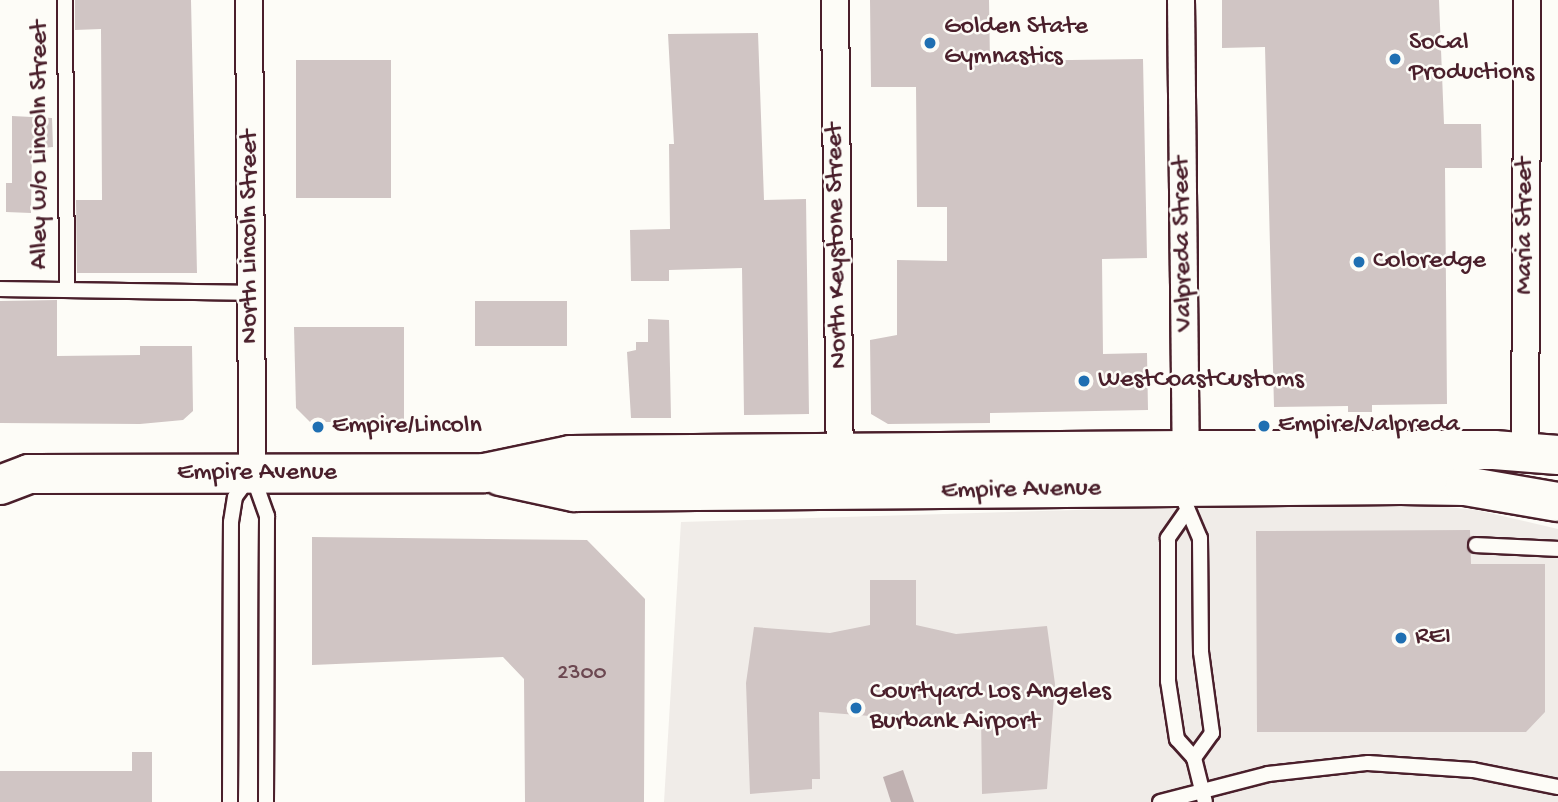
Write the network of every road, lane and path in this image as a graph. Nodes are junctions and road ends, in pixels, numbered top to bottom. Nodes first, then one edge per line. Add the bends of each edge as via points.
1 (65, 0) edge
2 (249, 0) edge
3 (835, 0) edge
4 (1181, 0) edge
5 (1527, 0) edge
6 (0, 289) edge
7 (67, 290) junction
8 (253, 293) junction
9 (1186, 450) junction
10 (1541, 453) edge
11 (10, 471) edge
12 (251, 474) junction
13 (840, 475) junction
14 (1185, 500) junction
15 (1558, 502) edge
16 (1476, 545) dead end
17 (1558, 549) edge
18 (1194, 758) junction
19 (1558, 787) edge
20 (1203, 795) edge
21 (230, 802) edge
22 (266, 802) edge
23 (1160, 802) edge

1 - 7 lane, Alley w/o Lincoln Street
2 - 8 street, North Lincoln Street
3 - 13 street, North Keystone Street
4 - 9 street, Valpreda Street
5 - 10 street, Maria Street
6 - 7 lane
7 - 8 lane
8 - 12 street, North Lincoln Street
9 - 10 main road, Empire Avenue
9 - 13 main road, Empire Avenue
9 - 14 street, Valpreda Street
11 - 12 main road, Empire Avenue
12 - 13 main road, Empire Avenue via 484,473 574,492
12 - 21 lane via 235,497 230,523
12 - 22 lane via 267,516
13 - 14 main road, Empire Avenue
14 - 15 main road, Empire Avenue via 1465,486
14 - 18 lane via 1200,538 1201,652 1212,733
14 - 18 lane via 1168,538 1167,661 1177,738
16 - 17 lane
18 - 20 lane
19 - 20 lane via 1473,770 1379,763 1301,769
20 - 23 lane

